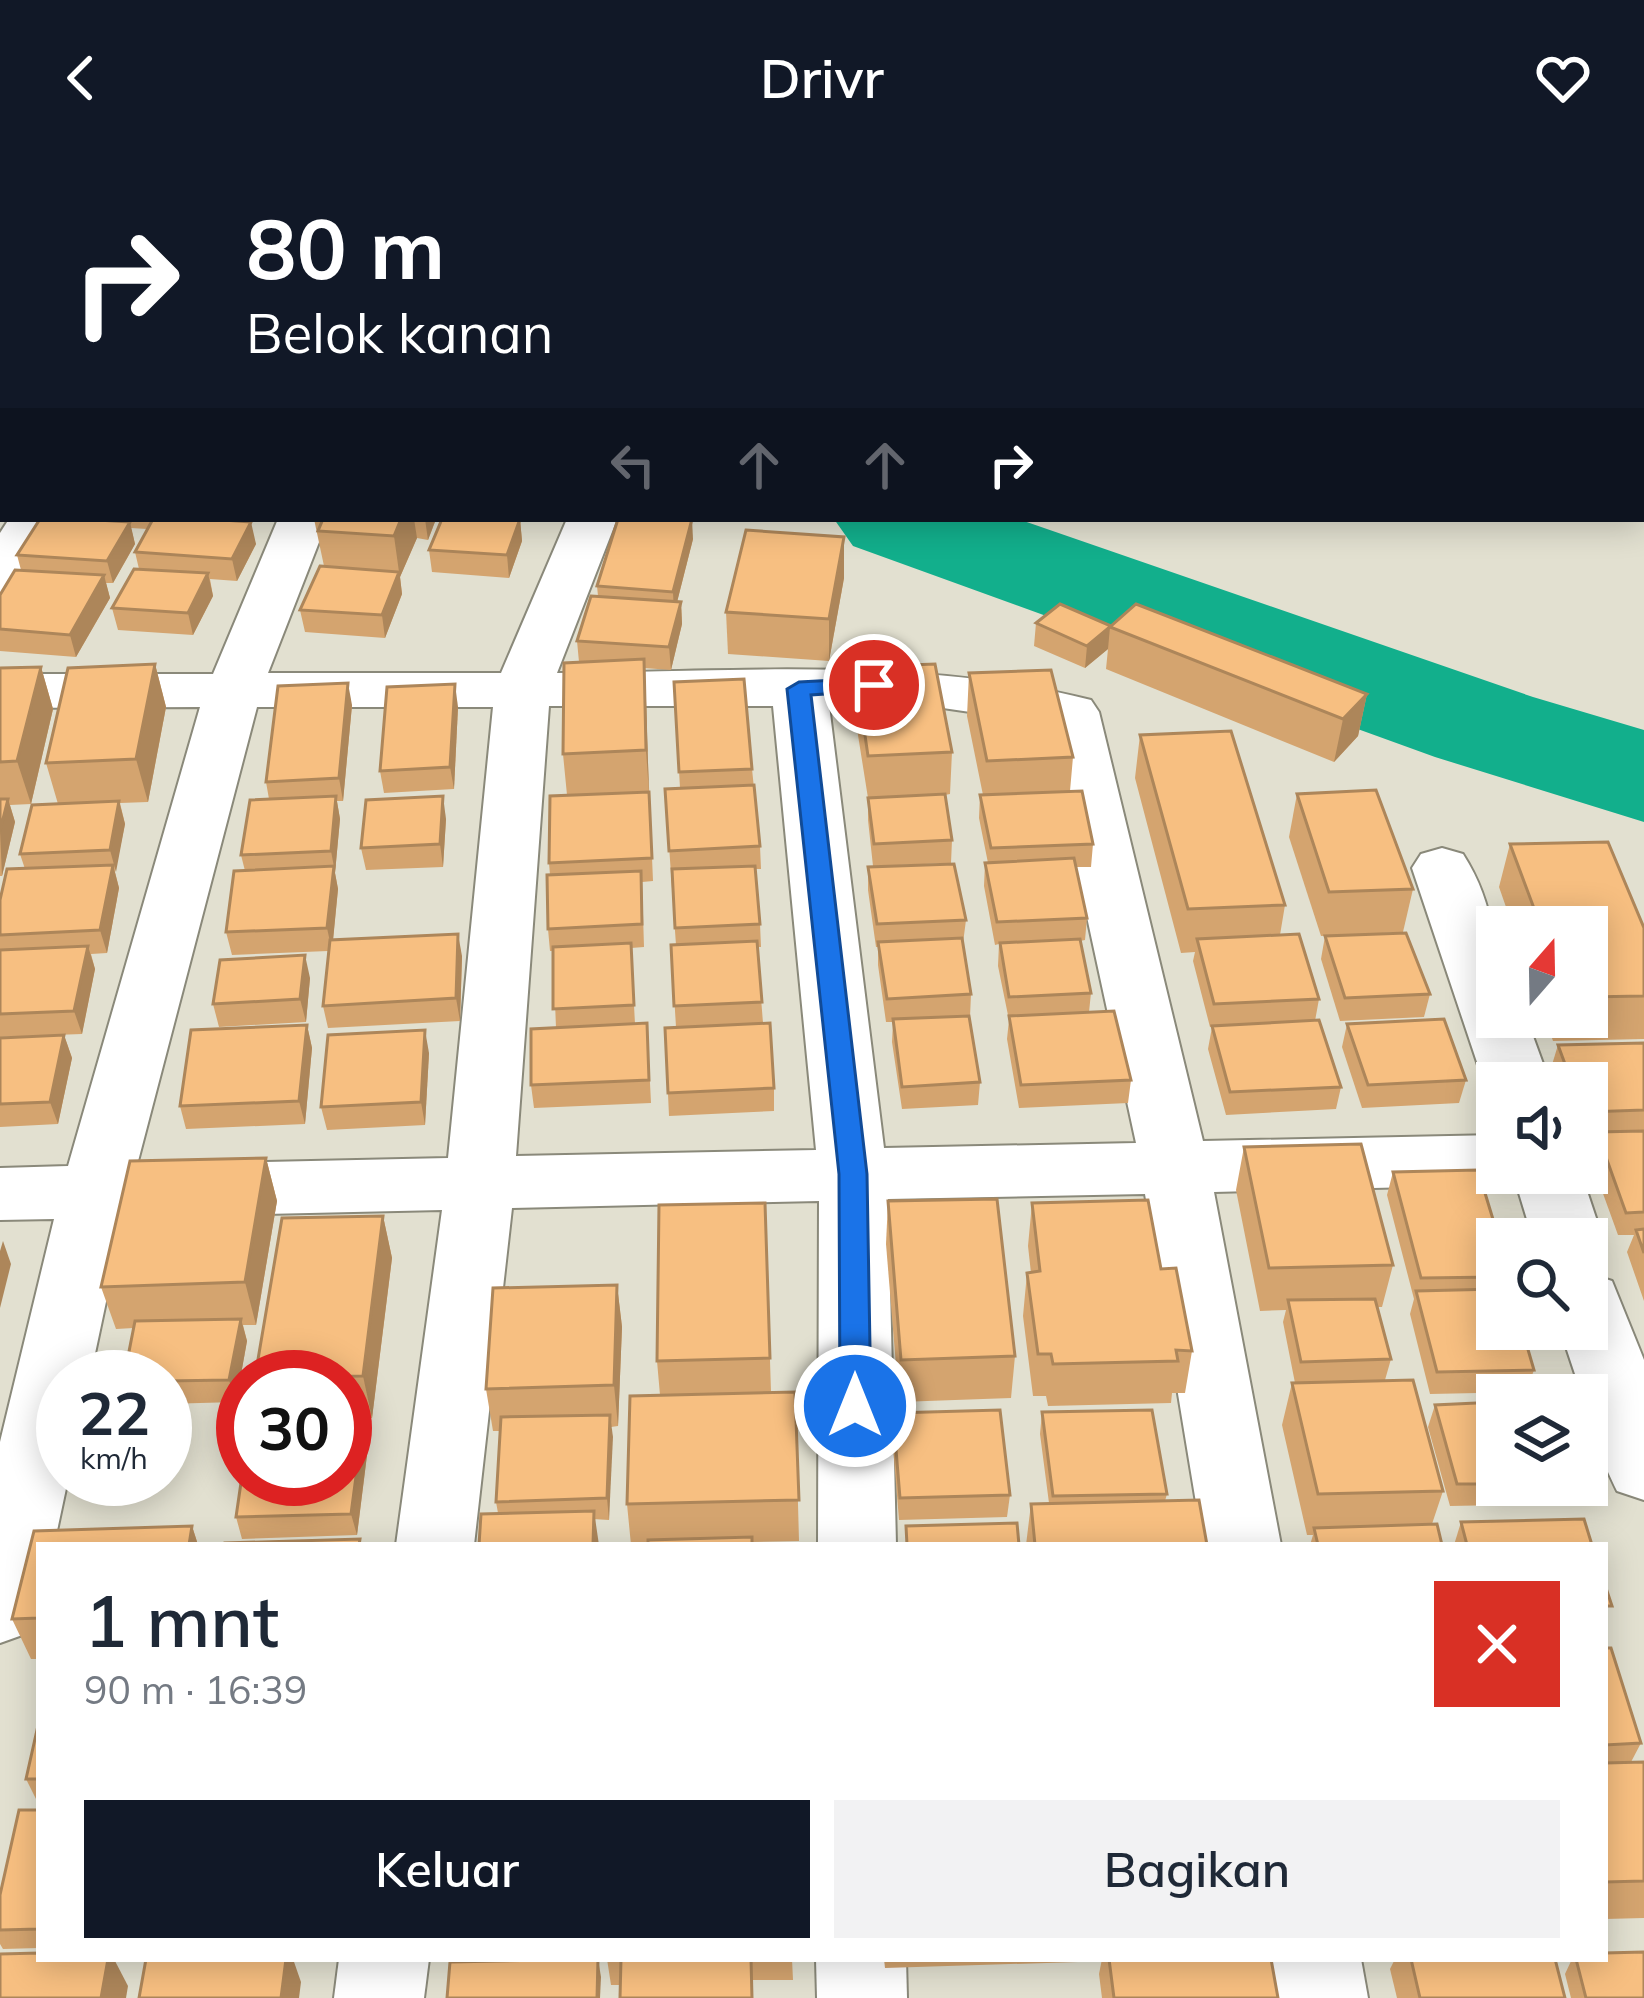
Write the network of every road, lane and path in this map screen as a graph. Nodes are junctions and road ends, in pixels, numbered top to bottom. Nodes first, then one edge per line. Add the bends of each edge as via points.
1 (32, 522) edge
2 (302, 522) edge
3 (591, 522) edge
4 (0, 577) edge
5 (799, 689) junction
6 (522, 690) junction
7 (233, 691) junction
8 (0, 692) edge
9 (1442, 868) dead end
10 (1510, 1062) edge
11 (1476, 1160) edge
12 (1175, 1167) junction
13 (853, 1174) junction
14 (480, 1183) junction
15 (95, 1192) junction
16 (0, 1194) edge
17 (1604, 1350) edge
18 (1644, 1468) edge
19 (435, 1542) edge
20 (857, 1542) edge
21 (1241, 1542) edge
22 (0, 1608) edge
23 (384, 1962) edge
24 (861, 1962) edge
25 (1317, 1962) edge
26 (380, 1998) edge
27 (862, 1998) edge
28 (1323, 1998) edge

1 - 4 street
2 - 7 street
3 - 6 street
5 - 6 street
5 - 12 street via 950,688 1071,712
5 - 13 street
6 - 7 street
6 - 14 street
7 - 8 street
7 - 15 street
9 - 10 street
11 - 12 street
12 - 13 street
12 - 21 street
13 - 14 street
13 - 20 street
14 - 15 street
14 - 19 street
15 - 16 street
15 - 22 street
17 - 18 street
23 - 26 street
24 - 27 street
25 - 28 street

